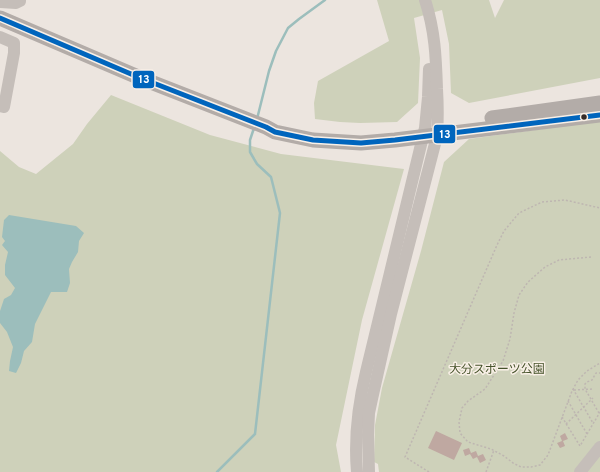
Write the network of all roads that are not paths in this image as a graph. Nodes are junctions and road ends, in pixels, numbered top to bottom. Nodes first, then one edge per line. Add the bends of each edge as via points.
1 (20, 0) edge
2 (419, 0) edge
3 (425, 0) edge
4 (0, 2) edge
5 (426, 16) junction
6 (0, 18) edge
7 (0, 36) edge
8 (600, 104) edge
9 (2, 106) edge
10 (600, 115) edge
11 (430, 132) junction
12 (600, 447) edge
13 (357, 472) edge
14 (369, 472) edge
15 (580, 472) edge

1 - 4 street via 16,3
2 - 5 street
3 - 5 street
5 - 11 street
6 - 11 main road via 266,128 277,126 340,138 361,134
7 - 9 street via 14,43
8 - 11 main road
10 - 11 main road
11 - 13 street via 362,387 356,428
11 - 14 street via 372,399 368,435
12 - 15 street

